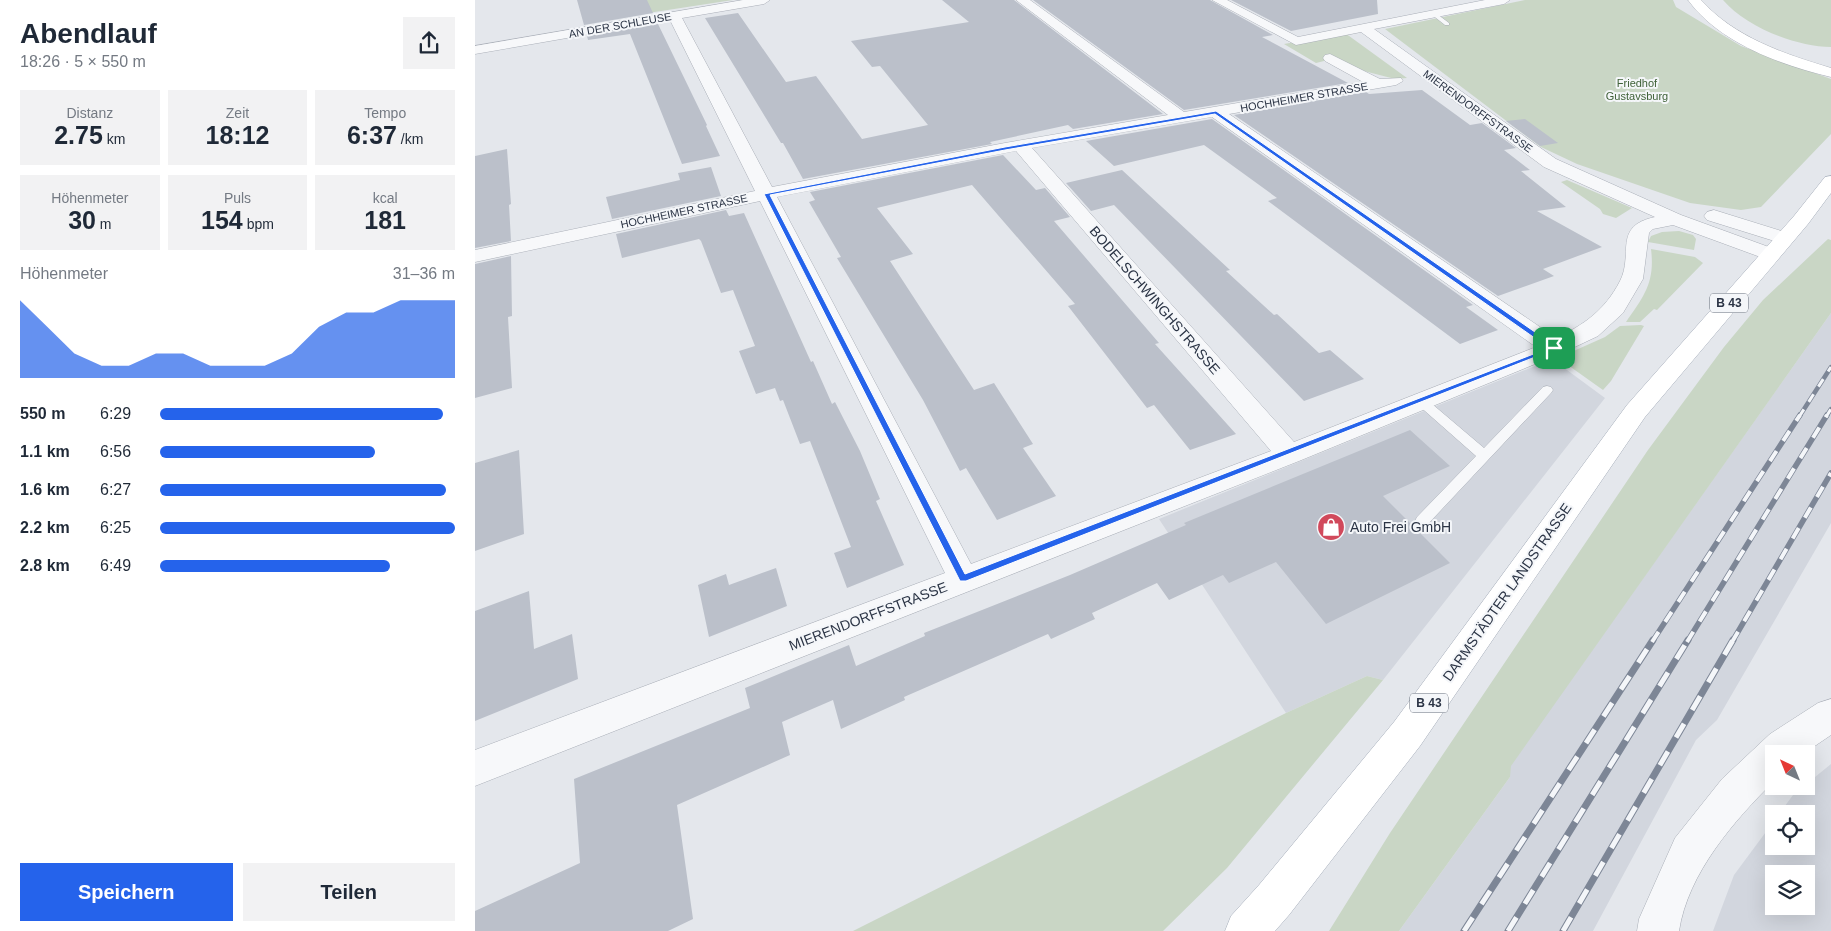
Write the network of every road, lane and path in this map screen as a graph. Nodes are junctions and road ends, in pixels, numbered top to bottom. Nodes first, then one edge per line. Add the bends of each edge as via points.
1 (764, 0) edge
2 (1023, 0) edge
3 (1219, 0) edge
4 (1504, 0) edge
5 (1694, 0) edge
6 (1410, 3) dead end
7 (1433, 14) junction
8 (674, 15) junction
9 (1447, 24) dead end
10 (1364, 28) junction
11 (1761, 46) junction
12 (475, 50) edge
13 (1330, 58) dead end
14 (1827, 63) edge
15 (1831, 73) edge
16 (1396, 81) dead end
17 (1378, 84) junction
18 (1216, 113) junction
19 (1183, 119) junction
20 (1021, 146) junction
21 (1831, 181) edge
22 (1597, 185) junction
23 (766, 194) junction
24 (1674, 219) junction
25 (1777, 246) junction
26 (475, 256) edge
27 (1554, 348) junction
28 (1547, 390) dead end
29 (1421, 401) junction
30 (1289, 454) junction
31 (1484, 456) junction
32 (1422, 521) dead end
33 (963, 579) junction
34 (1831, 715) edge
35 (1785, 745) edge
36 (1765, 763) edge
37 (475, 768) edge
38 (1246, 931) edge
39 (1658, 931) edge

1 - 8 street, AN DER SCHLEUSE
2 - 19 street
3 - 10 street via 1296,41
4 - 7 street
5 - 11 main road via 1727,29
6 - 7 street
7 - 9 lane
7 - 10 street
8 - 12 street, AN DER SCHLEUSE
8 - 23 street
10 - 22 street, MIERENDORFFSTRASSE via 1550,163
11 - 14 main road
11 - 15 main road
13 - 17 street
16 - 17 street, HOCHHEIMER STRASSE
17 - 18 street, HOCHHEIMER STRASSE
18 - 19 street, HOCHHEIMER STRASSE
18 - 27 street
19 - 20 street, HOCHHEIMER STRASSE
20 - 23 street, HOCHHEIMER STRASSE
20 - 30 street, BODELSCHWINGHSTRASSE
21 - 25 main road, B 43
22 - 24 street, MIERENDORFFSTRASSE
22 - 25 street, MIERENDORFFSTRASSE via 1712,215
23 - 26 street, HOCHHEIMER STRASSE
23 - 33 street
24 - 25 street, MIERENDORFFSTRASSE
24 - 27 street, MIERENDORFFSTRASSE via 1646,224 1639,232 1632,279 1615,308 1590,331
25 - 38 main road, DARMSTÄDTER LANDSTRASSE / B 43 via 1636,411 1407,734 1275,900
27 - 29 street, MIERENDORFFSTRASSE
28 - 31 lane
29 - 30 street, MIERENDORFFSTRASSE
29 - 31 lane
30 - 33 street, MIERENDORFFSTRASSE
31 - 32 lane
33 - 37 street, MIERENDORFFSTRASSE
34 - 35 street
36 - 39 street via 1736,792 1689,852 1660,919

